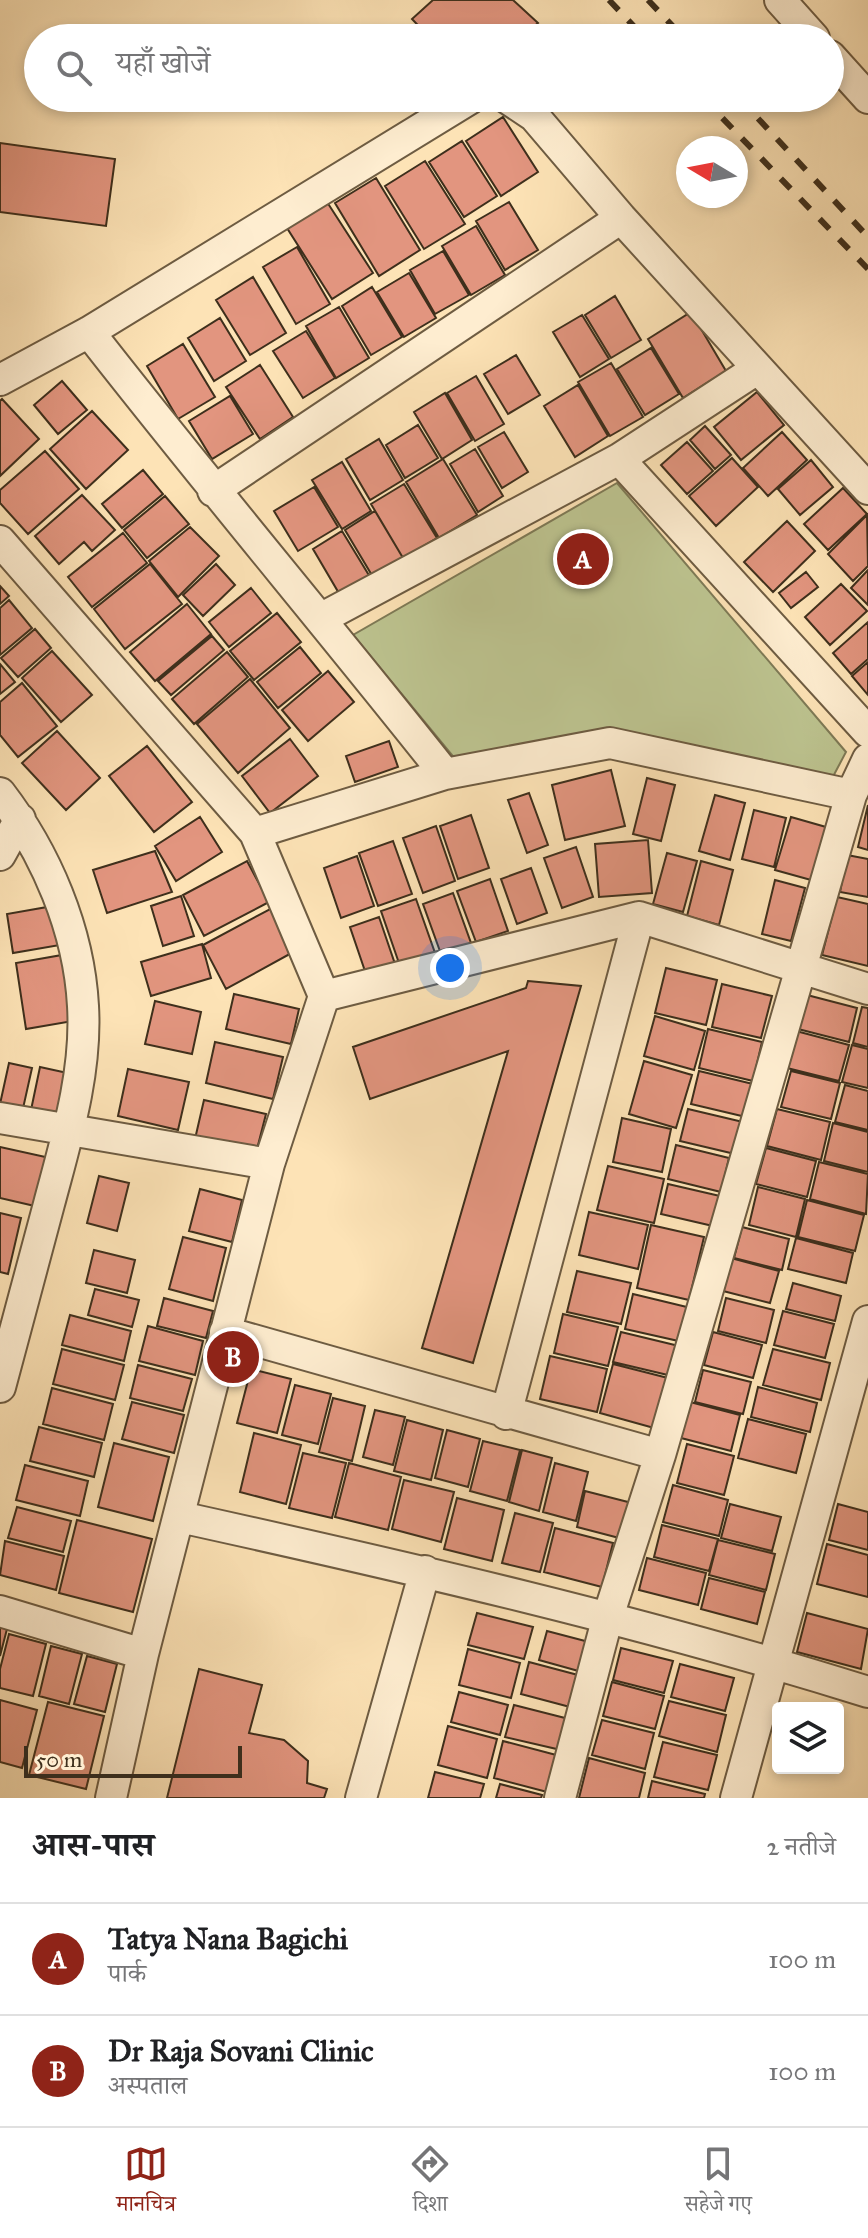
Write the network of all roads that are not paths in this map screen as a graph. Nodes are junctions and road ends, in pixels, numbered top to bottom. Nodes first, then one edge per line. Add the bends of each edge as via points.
1 (780, 0) edge
2 (801, 24) edge
3 (844, 70) edge
4 (866, 92) edge
5 (448, 112) edge
6 (528, 112) edge
7 (621, 218) junction
8 (89, 332) junction
9 (757, 369) junction
10 (0, 380) edge
11 (619, 459) junction
12 (868, 489) edge
13 (213, 491) junction
14 (0, 541) edge
15 (322, 618) junction
16 (868, 732) edge
17 (868, 759) edge
18 (445, 774) junction
19 (0, 793) edge
20 (851, 795) junction
21 (20, 819) junction
22 (255, 833) junction
23 (0, 855) edge
24 (639, 917) junction
25 (800, 967) junction
26 (868, 989) edge
27 (324, 996) junction
28 (0, 1118) edge
29 (68, 1132) junction
30 (269, 1164) junction
31 (10, 1310) edge
32 (868, 1321) edge
33 (225, 1332) junction
34 (0, 1387) edge
35 (506, 1414) junction
36 (660, 1455) junction
37 (180, 1517) junction
38 (425, 1571) junction
39 (0, 1611) edge
40 (607, 1620) junction
41 (143, 1654) junction
42 (774, 1663) junction
43 (868, 1692) edge
44 (111, 1798) edge
45 (361, 1798) edge
46 (560, 1798) edge
47 (736, 1798) edge

1 - 2 street
3 - 4 street
5 - 8 street
6 - 7 street
7 - 9 street
7 - 13 street
8 - 10 street
8 - 13 street
9 - 11 street
9 - 12 street
11 - 15 street
11 - 16 street
13 - 15 street
14 - 22 street
15 - 18 street
17 - 20 street
18 - 20 street via 610,743
18 - 22 street
19 - 21 street
20 - 25 street
21 - 23 street
21 - 29 street via 42,858 69,929 83,1006 80,1066
22 - 27 street
24 - 25 street
24 - 27 street
24 - 35 street
25 - 26 street
25 - 36 street
27 - 30 street
28 - 29 street
29 - 30 street
29 - 31 street
30 - 33 street
31 - 34 street
32 - 42 street
33 - 35 street
33 - 37 street
35 - 36 street
36 - 40 street
37 - 38 street
37 - 41 street
38 - 40 street
38 - 45 street
39 - 41 street
40 - 42 street
40 - 46 street
41 - 44 street
42 - 43 street
42 - 47 street

